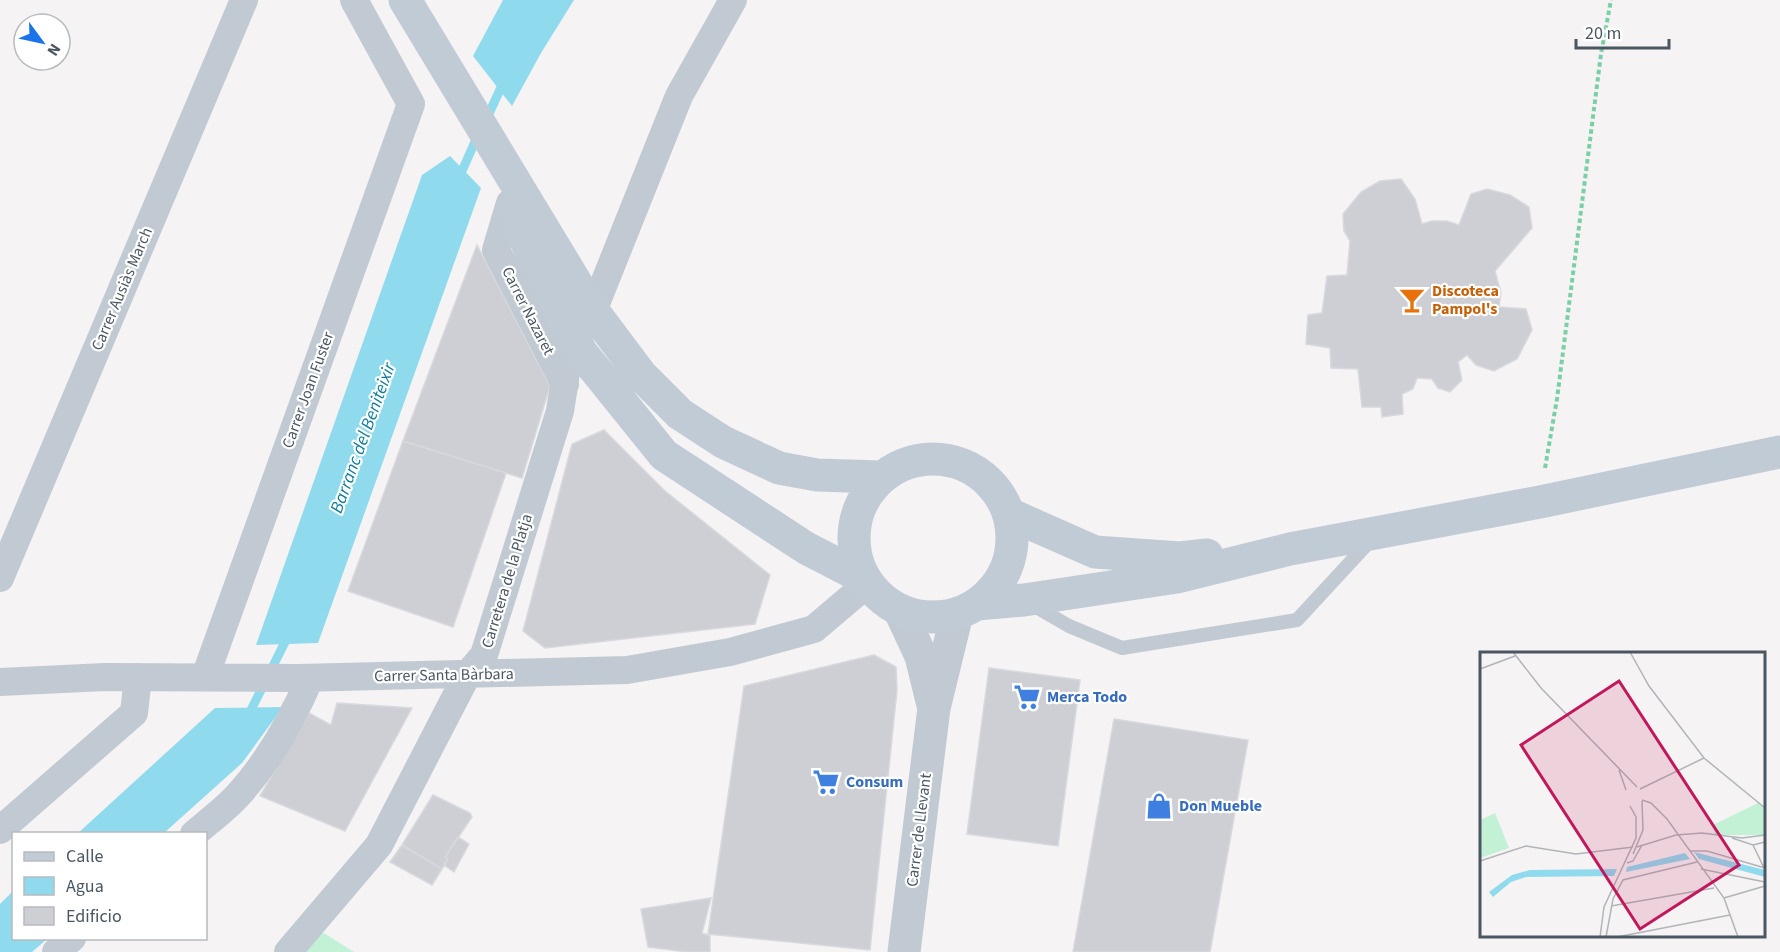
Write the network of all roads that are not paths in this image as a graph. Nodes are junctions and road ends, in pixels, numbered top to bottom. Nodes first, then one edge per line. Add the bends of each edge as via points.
1 (244, 0) edge
2 (354, 0) edge
3 (405, 0) edge
4 (733, 0) edge
5 (500, 166) junction
6 (510, 203) junction
7 (593, 311) junction
8 (572, 335) junction
9 (565, 384) junction
10 (1780, 452) edge
11 (881, 477) junction
12 (1009, 514) junction
13 (1378, 532) junction
14 (1290, 549) junction
15 (0, 578) edge
16 (865, 581) junction
17 (1024, 600) junction
18 (967, 609) junction
19 (900, 611) junction
20 (467, 675) junction
21 (138, 677) junction
22 (212, 678) junction
23 (305, 678) junction
24 (0, 682) edge
25 (934, 708) junction
26 (0, 830) edge
27 (196, 832) edge
28 (71, 940) edge
29 (56, 952) edge
30 (288, 952) edge
31 (904, 952) edge

1 - 15 street, Carrer Ausiàs March
2 - 22 street, Carrer Joan Fuster via 411,104
3 - 5 main road
4 - 7 street via 679,96
5 - 6 main road
5 - 7 main road
6 - 8 main road
6 - 9 street, Carrer Nazaret via 496,250
7 - 11 main road via 641,375 680,414 723,442 779,468 817,475
8 - 9 street, Carretera de la Platja
8 - 16 main road via 581,352 664,455 806,548
9 - 20 street, Carretera de la Platja via 484,655
10 - 13 main road
11 - 12 main road via 904,464 930,458 955,461 979,473 997,491
11 - 16 main road via 864,498 855,524 854,552
12 - 14 main road via 1095,552 1180,558
12 - 18 main road via 1013,540 1008,565 996,587
13 - 14 main road
13 - 17 lane via 1296,620 1122,648 1069,627
14 - 17 main road via 1177,578
16 - 19 main road via 881,600
16 - 20 street, Carrer Santa Bàrbara via 814,629 730,652 627,670
17 - 18 main road
18 - 19 main road via 938,618
18 - 25 street, Carrer de Llevant
19 - 25 street, Carrer de Llevant via 921,656
20 - 23 street, Carrer Santa Bàrbara
20 - 30 street, Carretera de la Platja via 379,844
21 - 22 street, Carrer Santa Bàrbara
21 - 24 street, Carrer Santa Bàrbara
21 - 26 street via 134,713
22 - 23 street, Carrer Santa Bàrbara
23 - 27 street via 293,719 266,761 239,795
25 - 31 street, Carrer de Llevant
28 - 29 street

